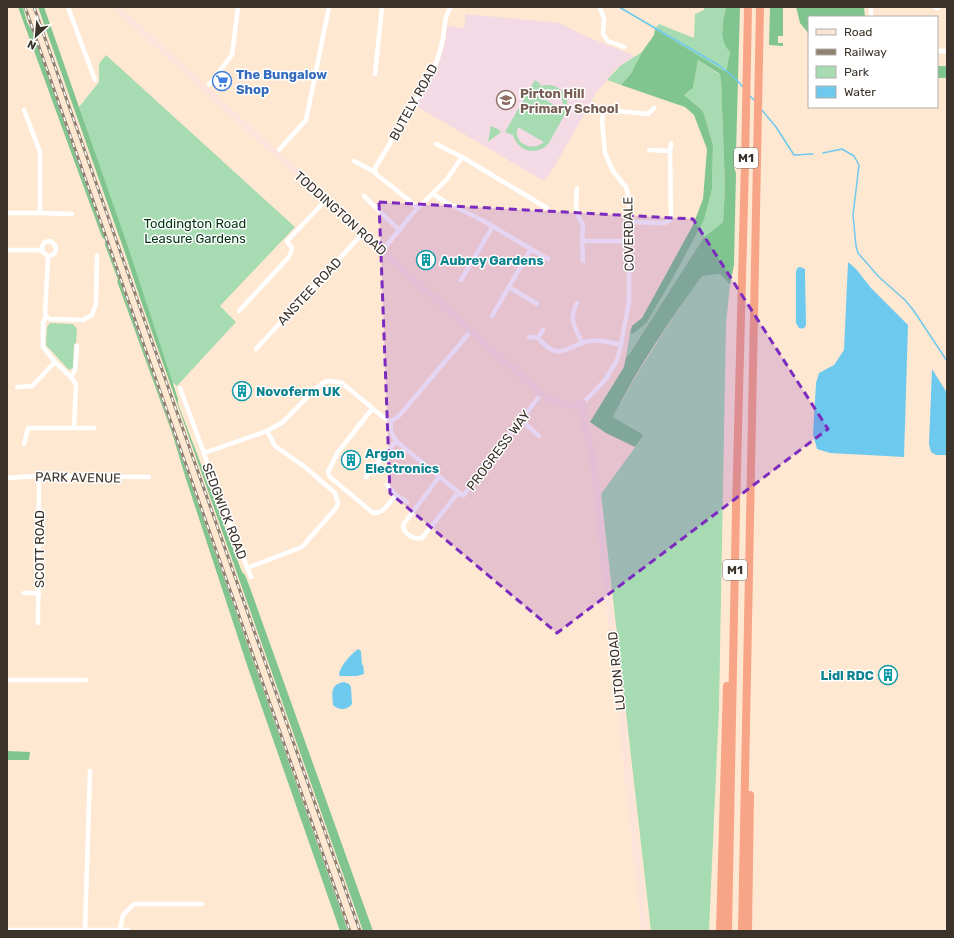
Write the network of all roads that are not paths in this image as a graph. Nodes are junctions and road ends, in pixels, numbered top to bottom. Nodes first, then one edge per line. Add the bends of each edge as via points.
1 (68, 7) edge
2 (116, 7) edge
3 (238, 7) edge
4 (329, 7) edge
5 (382, 7) edge
6 (451, 7) edge
7 (600, 7) edge
8 (748, 7) edge
9 (760, 7) edge
10 (624, 47) dead end
11 (375, 74) dead end
12 (95, 80) dead end
13 (205, 90) junction
14 (654, 108) dead end
15 (24, 110) dead end
16 (671, 143) dead end
17 (436, 144) dead end
18 (648, 150) dead end
19 (670, 151) junction
20 (276, 154) junction
21 (462, 157) junction
22 (354, 161) dead end
23 (375, 172) junction
24 (577, 188) dead end
25 (433, 194) junction
26 (364, 196) dead end
27 (326, 200) junction
28 (418, 208) junction
29 (547, 208) dead end
30 (7, 213) edge
31 (40, 214) junction
32 (72, 214) dead end
33 (629, 222) junction
34 (493, 226) junction
35 (399, 230) junction
36 (363, 233) junction
37 (582, 241) junction
38 (629, 241) junction
39 (7, 250) edge
40 (531, 250) junction
41 (42, 251) junction
42 (382, 251) junction
43 (97, 256) dead end
44 (48, 257) junction
45 (548, 259) dead end
46 (583, 261) dead end
47 (461, 280) dead end
48 (509, 287) junction
49 (577, 303) dead end
50 (538, 304) dead end
51 (239, 311) dead end
52 (46, 316) junction
53 (492, 316) dead end
54 (543, 330) dead end
55 (471, 331) junction
56 (529, 336) dead end
57 (538, 338) junction
58 (582, 343) junction
59 (621, 345) junction
60 (77, 346) dead end
61 (256, 348) dead end
62 (55, 362) junction
63 (71, 377) junction
64 (17, 386) dead end
65 (180, 388) dead end
66 (541, 394) junction
67 (583, 403) junction
68 (575, 406) junction
69 (372, 409) junction
70 (581, 412) junction
71 (391, 420) junction
72 (521, 420) junction
73 (74, 428) junction
74 (94, 428) dead end
75 (268, 431) junction
76 (539, 436) dead end
77 (396, 441) junction
78 (24, 444) dead end
79 (204, 453) junction
80 (39, 476) junction
81 (149, 477) dead end
82 (366, 477) dead end
83 (439, 477) junction
84 (7, 478) edge
85 (386, 484) dead end
86 (458, 493) junction
87 (396, 495) junction
88 (407, 502) dead end
89 (736, 508) junction
90 (247, 568) junction
91 (251, 577) dead end
92 (24, 593) dead end
93 (38, 593) junction
94 (38, 623) dead end
95 (7, 680) edge
96 (86, 680) dead end
97 (746, 715) junction
98 (90, 771) dead end
99 (202, 904) dead end
100 (85, 929) junction
101 (120, 929) junction
102 (7, 930) edge
103 (128, 930) dead end
104 (645, 931) edge
105 (720, 931) edge
106 (728, 931) edge
107 (742, 931) edge
108 (748, 931) edge

1 - 12 street
2 - 13 main road, TODDINGTON ROAD
3 - 13 street via 232,55
4 - 20 street via 306,120
5 - 11 street
6 - 23 street, BUTELY ROAD via 445,17 433,72 375,168
7 - 10 street via 604,19 604,34 608,41
8 - 89 highway, M1
9 - 97 highway, M1
13 - 20 main road, TODDINGTON ROAD
14 - 33 street, COVERDALE via 648,114 607,110 602,121 605,153 613,171 626,187 630,199
15 - 31 street via 40,152
16 - 19 street
17 - 21 street
18 - 19 street
19 - 33 street via 670,220
20 - 27 main road, TODDINGTON ROAD
21 - 25 street
21 - 29 street
22 - 23 street
23 - 28 street
24 - 37 street via 577,212 583,224
25 - 28 street
25 - 34 street
26 - 35 street
27 - 36 main road, TODDINGTON ROAD
27 - 51 street via 287,241 292,248 290,255
28 - 35 street
30 - 31 street
31 - 32 street
33 - 38 street, COVERDALE
34 - 40 street
34 - 47 street
35 - 42 street
36 - 42 main road, TODDINGTON ROAD
36 - 61 street, ANSTEE ROAD
37 - 38 street
37 - 46 street
38 - 59 street, COVERDALE via 629,302
39 - 41 street
40 - 45 street
40 - 48 street
41 - 44 street
41 - 44 street via 45,242 55,244 55,253
42 - 55 main road, TODDINGTON ROAD
43 - 52 street via 96,304 92,315 83,320 50,319
44 - 52 street
48 - 50 street
48 - 53 street
49 - 58 street via 572,318
52 - 62 street via 43,323 43,347
54 - 57 street
55 - 66 main road, TODDINGTON ROAD
55 - 71 street via 398,417
56 - 57 street
57 - 58 street via 554,352
58 - 59 street via 596,340
59 - 67 street, COVERDALE via 617,360 606,379
60 - 63 street via 75,370
62 - 63 street
62 - 64 street via 32,386
63 - 73 street via 76,384
65 - 79 street, SEDGWICK ROAD
66 - 68 main road, TODDINGTON ROAD via 556,403
66 - 72 street, PROGRESS WAY
67 - 68 main road via 579,402
67 - 70 main road via 584,409
68 - 70 main road via 576,411
69 - 71 street, SEDGWICK ROAD via 387,420
69 - 75 street, SEDGWICK ROAD via 342,383 324,382 283,422
69 - 87 street via 338,452 328,468 328,474 373,513 384,509
70 - 104 main road, LUTON ROAD via 593,458
71 - 77 street via 392,436
72 - 76 street
72 - 86 street, PROGRESS WAY via 463,496
73 - 74 street
73 - 78 street via 28,428
75 - 79 street, SEDGWICK ROAD
75 - 90 street, SEDGWICK ROAD via 273,444 330,488 338,503 302,547
77 - 82 street
77 - 83 street, PROGRESS WAY
79 - 90 street, SEDGWICK ROAD
80 - 81 street, PARK AVENUE
80 - 84 street, PARK AVENUE
80 - 93 street, SCOTT ROAD
83 - 86 street, PROGRESS WAY
83 - 86 street via 403,525 406,532 416,538 422,538
85 - 87 street
87 - 88 street
89 - 105 highway via 730,570
89 - 106 highway, M1
90 - 91 street, SEDGWICK ROAD
92 - 93 street
93 - 94 street, SCOTT ROAD
95 - 96 street
97 - 107 highway, M1
97 - 108 highway via 750,808
98 - 100 street
99 - 101 street via 134,904 123,915
100 - 101 street
100 - 102 street
101 - 103 street

